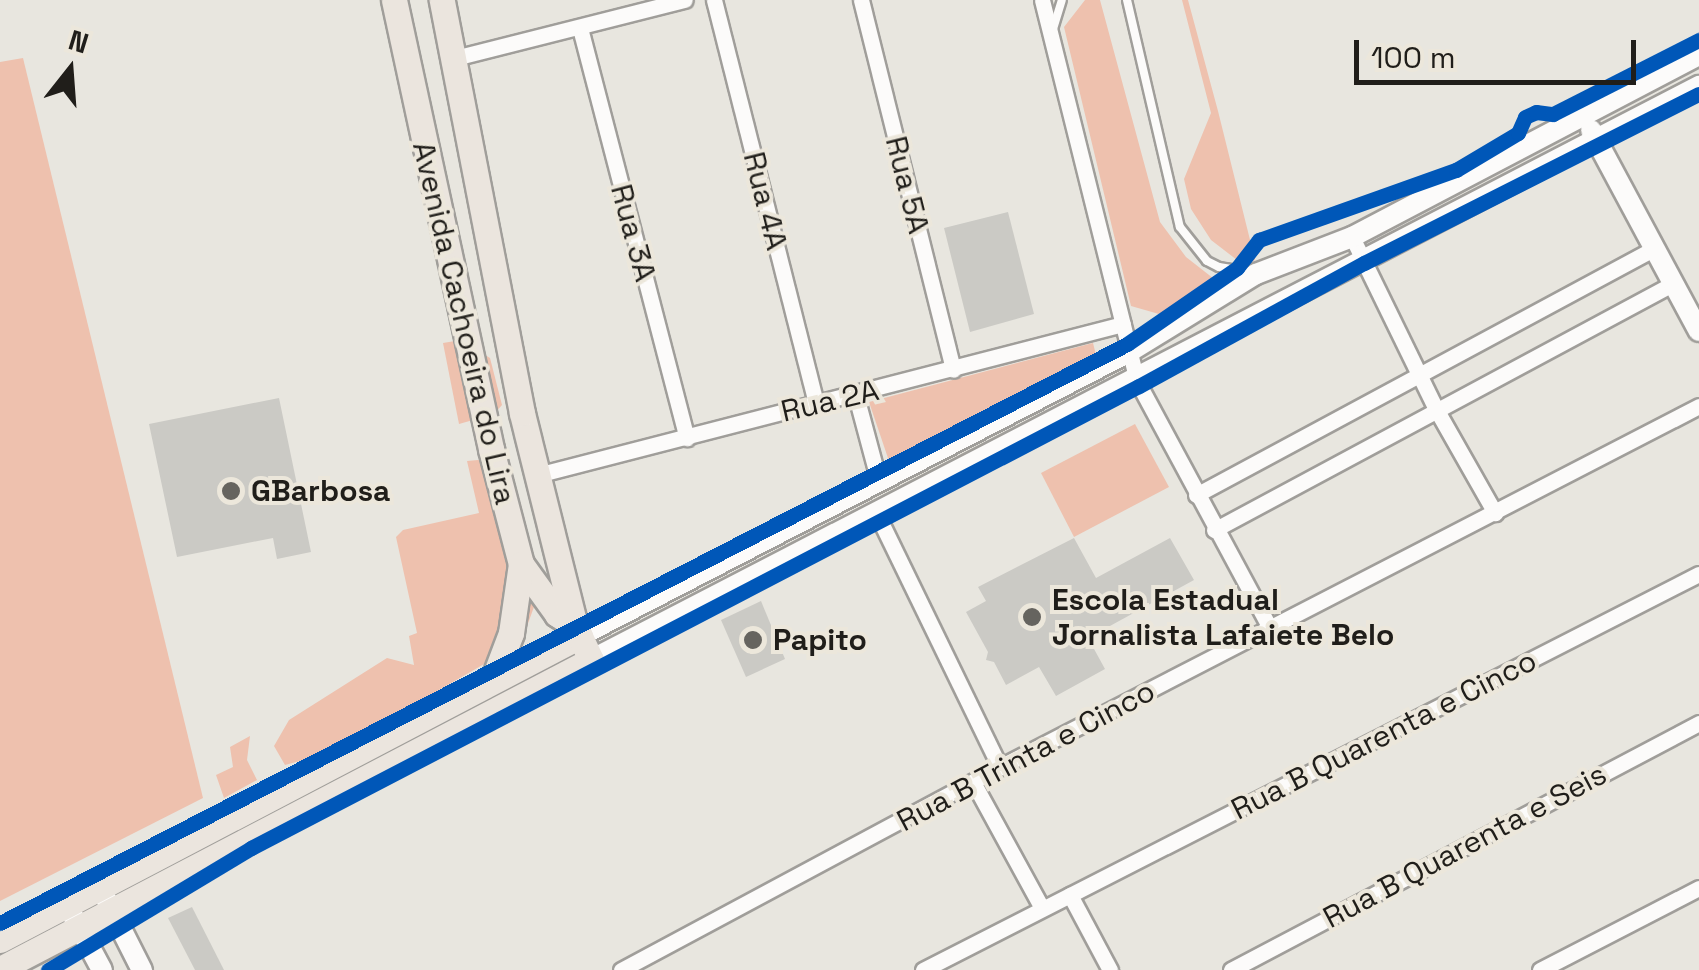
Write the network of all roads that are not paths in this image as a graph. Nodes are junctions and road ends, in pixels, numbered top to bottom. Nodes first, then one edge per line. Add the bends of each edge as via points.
1 (394, 0) edge
2 (442, 0) edge
3 (684, 0) edge
4 (714, 0) edge
5 (862, 0) edge
6 (1042, 0) edge
7 (1062, 0) edge
8 (1127, 0) edge
9 (580, 28) junction
10 (1051, 37) junction
11 (1699, 55) edge
12 (455, 58) junction
13 (1699, 86) edge
14 (1582, 116) junction
15 (1598, 142) junction
16 (1352, 237) junction
17 (1656, 248) junction
18 (1361, 257) junction
19 (1256, 274) junction
20 (1674, 282) junction
21 (1123, 324) junction
22 (1699, 329) edge
23 (1129, 352) junction
24 (953, 370) junction
25 (1419, 375) junction
26 (1137, 381) junction
27 (856, 396) junction
28 (816, 402) junction
29 (1699, 406) edge
30 (1436, 409) junction
31 (687, 438) junction
32 (537, 476) junction
33 (879, 482) junction
34 (1196, 495) junction
35 (876, 512) junction
36 (1495, 513) junction
37 (1214, 530) junction
38 (560, 566) junction
39 (524, 568) junction
40 (1699, 574) edge
41 (1272, 630) junction
42 (578, 631) junction
43 (592, 660) junction
44 (494, 678) junction
45 (1699, 723) edge
46 (1000, 767) junction
47 (973, 782) junction
48 (1699, 888) edge
49 (1070, 895) junction
50 (106, 900) junction
51 (1042, 908) junction
52 (74, 916) junction
53 (0, 940) edge
54 (0, 969) edge
55 (102, 970) edge
56 (142, 970) edge
57 (622, 970) edge
58 (923, 970) edge
59 (1110, 970) edge
60 (1231, 970) edge
61 (1540, 970) edge

1 - 39 main road, Avenida Cachoeira do Lira via 488,437
2 - 12 main road, Avenida Cachoeira do Lira
3 - 9 street
4 - 28 street, Rua 4A
5 - 24 street, Rua 5A
6 - 10 street
7 - 10 lane
8 - 19 lane via 1180,227 1207,260
9 - 12 street
9 - 31 street, Rua 3A
10 - 21 street
11 - 14 street
12 - 32 main road, Avenida Cachoeira do Lira
13 - 15 street
14 - 15 street
14 - 16 street
15 - 17 street
15 - 18 street
16 - 18 street
16 - 19 street
17 - 20 street
17 - 25 street
18 - 25 street
18 - 26 street
19 - 23 street
20 - 22 street
20 - 30 street
21 - 23 street
21 - 24 street, Rua 2A
23 - 26 street
23 - 33 street
24 - 27 street, Rua 2A
25 - 30 street
25 - 34 street
26 - 34 street
26 - 35 street
27 - 28 street, Rua 2A
27 - 33 street
28 - 31 street, Rua 2A
29 - 36 street, Rua B Trinta e Cinco
30 - 36 street
30 - 37 street
31 - 32 street, Rua 2A
32 - 38 main road, Avenida Cachoeira do Lira
33 - 42 street
34 - 37 street
35 - 43 street
35 - 46 street
36 - 41 street, Rua B Trinta e Cinco
37 - 41 street
38 - 39 main road via 549,580
38 - 42 main road, Avenida Cachoeira do Lira
39 - 42 main road, Avenida Cachoeira do Lira
39 - 44 main road via 512,633
40 - 49 street, Rua B Quarenta e Cinco
41 - 46 street, Rua B Trinta e Cinco
42 - 43 main road, Avenida Cachoeira do Lira
42 - 44 main road
43 - 50 main road
44 - 50 main road
45 - 60 street, Rua B Quarenta e Seis
46 - 47 street, Rua B Trinta e Cinco
47 - 51 street
47 - 57 street, Rua B Trinta e Cinco
48 - 61 street
49 - 51 street, Rua B Quarenta e Cinco
49 - 59 street
50 - 52 main road
50 - 56 street
51 - 58 street, Rua B Quarenta e Cinco
52 - 53 main road
52 - 54 main road
52 - 55 street

